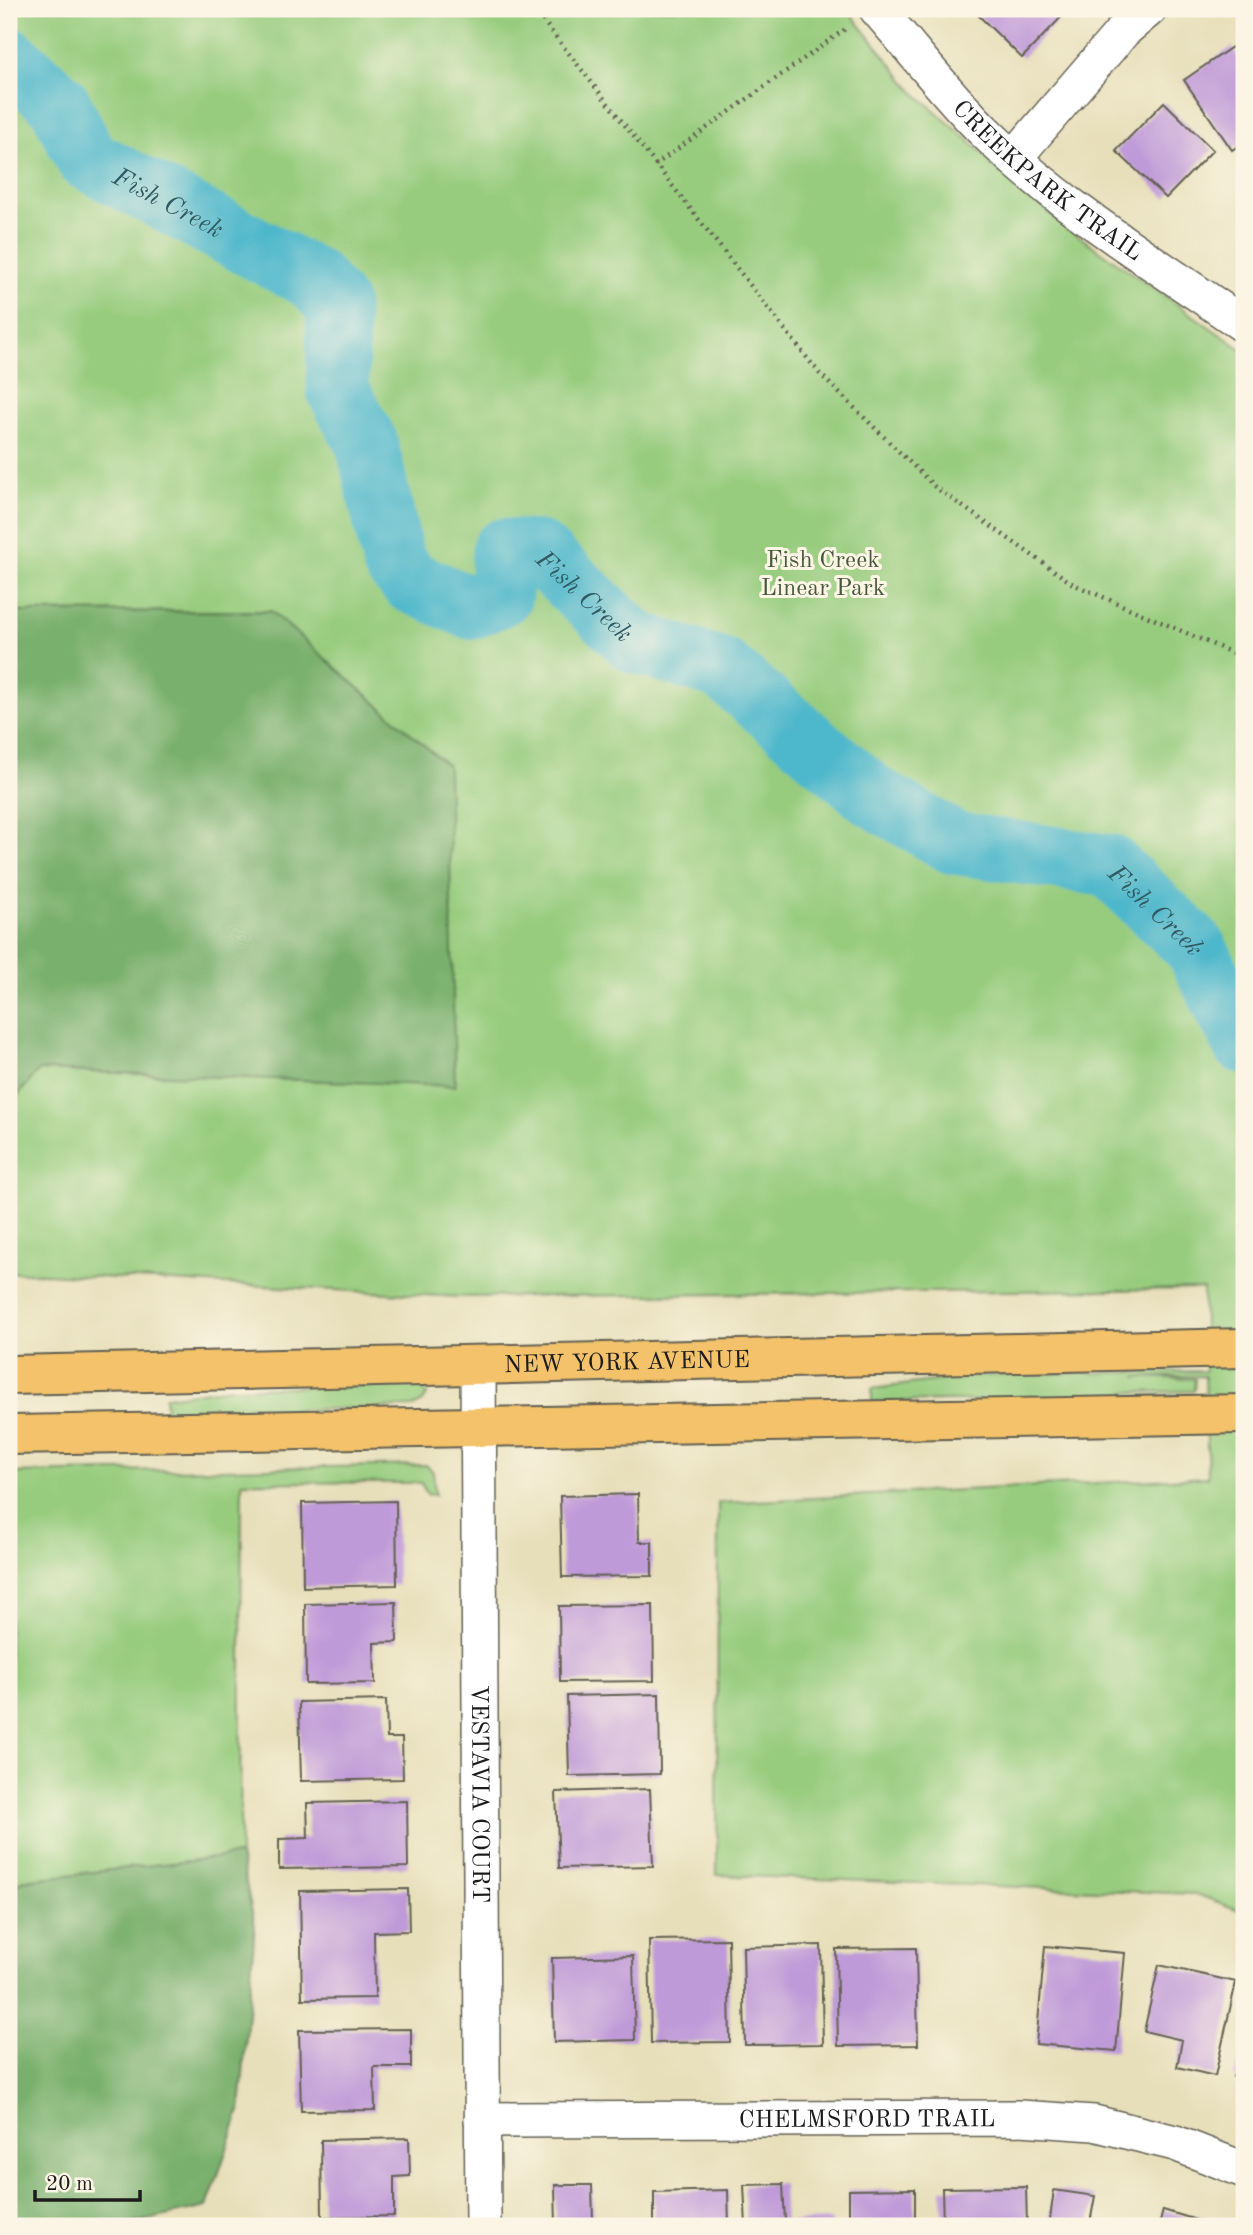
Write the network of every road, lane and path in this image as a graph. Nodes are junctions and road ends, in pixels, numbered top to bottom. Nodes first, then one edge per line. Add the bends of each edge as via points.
1 (534, 9) edge
2 (1149, 9) edge
3 (865, 17) edge
4 (1014, 158) junction
5 (655, 165) junction
6 (1244, 325) edge
7 (1244, 658) edge
8 (1244, 1348) edge
9 (478, 1364) junction
10 (9, 1375) edge
11 (1244, 1414) edge
12 (478, 1427) junction
13 (9, 1435) edge
14 (482, 2120) junction
15 (1244, 2170) edge
16 (482, 2226) edge

1 - 5 path
2 - 4 street via 1123,31
3 - 4 street, CREEKPARK TRAIL
3 - 5 path
4 - 6 street, CREEKPARK TRAIL via 1074,209
5 - 7 path via 819,373 935,486 1073,584
8 - 9 main road, NEW YORK AVENUE
9 - 10 main road, NEW YORK AVENUE
9 - 12 street, VESTAVIA COURT
11 - 12 main road
12 - 13 main road
12 - 14 street, VESTAVIA COURT
14 - 15 street, CHELMSFORD TRAIL via 1020,2118 1094,2123 1175,2143
14 - 16 street, VESTAVIA COURT

